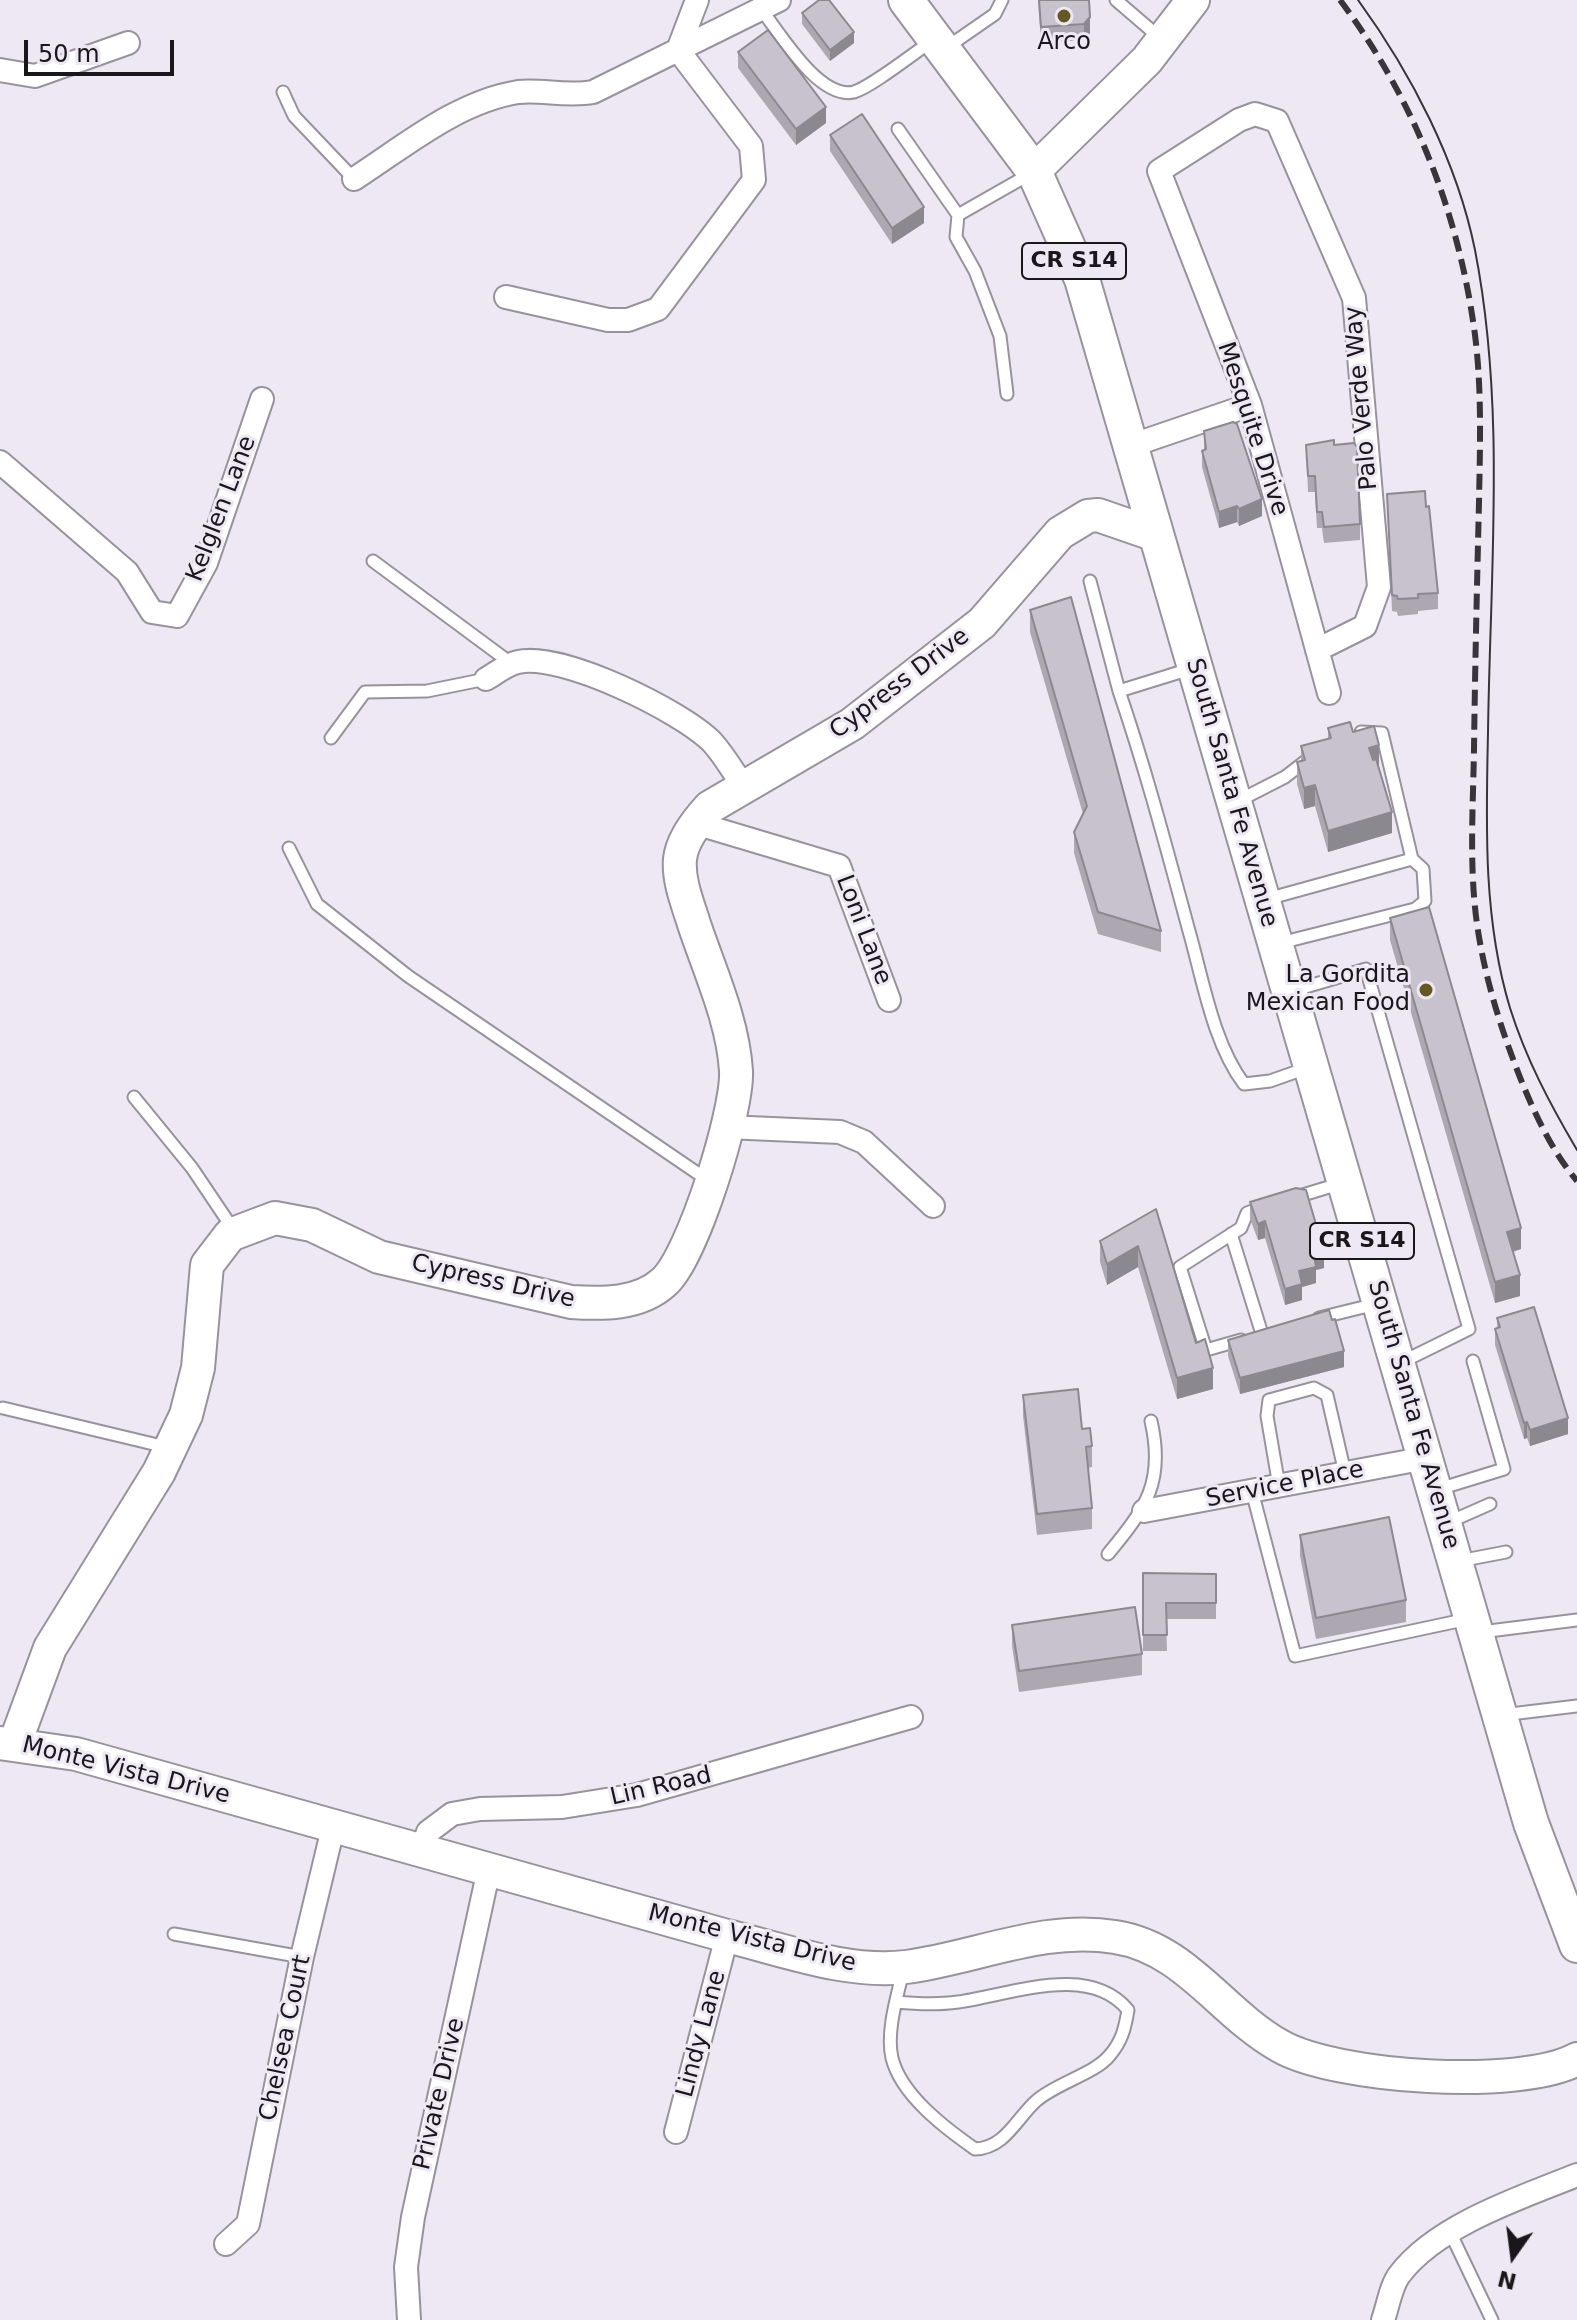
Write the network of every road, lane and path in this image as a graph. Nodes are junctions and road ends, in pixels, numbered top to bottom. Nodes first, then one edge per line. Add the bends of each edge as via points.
1 (697, 0) edge
2 (906, 0) edge
3 (1002, 0) edge
4 (1116, 0) edge
5 (1193, 0) edge
6 (770, 4) edge
7 (1163, 40) junction
8 (128, 43) dead end
9 (940, 44) junction
10 (678, 50) junction
11 (0, 70) edge
12 (283, 92) dead end
13 (898, 129) dead end
14 (1034, 171) junction
15 (1159, 171) joint
16 (354, 179) joint
17 (958, 215) junction
18 (506, 297) dead end
19 (1007, 394) dead end
20 (262, 399) dead end
21 (1250, 405) junction
22 (1130, 446) junction
23 (0, 462) edge
24 (1156, 535) junction
25 (373, 561) dead end
26 (1090, 581) dead end
27 (1317, 650) junction
28 (513, 665) junction
29 (1195, 668) junction
30 (486, 679) joint
31 (1119, 691) junction
32 (1329, 693) dead end
33 (1354, 734) edge
34 (331, 738) dead end
35 (1319, 751) edge
36 (744, 787) junction
37 (1234, 803) junction
38 (695, 823) junction
39 (289, 848) dead end
40 (1412, 859) junction
41 (1262, 900) junction
42 (1275, 944) junction
43 (1289, 991) junction
44 (889, 1000) dead end
45 (1311, 1066) junction
46 (134, 1097) dead end
47 (726, 1127) junction
48 (710, 1182) junction
49 (1345, 1182) junction
50 (1285, 1201) edge
51 (1272, 1205) edge
52 (933, 1206) dead end
53 (235, 1232) junction
54 (1231, 1234) junction
55 (1380, 1303) junction
56 (1302, 1322) edge
57 (1276, 1330) edge
58 (1262, 1334) junction
59 (1473, 1361) dead end
60 (1398, 1364) junction
61 (3, 1408) dead end
62 (1151, 1421) dead end
63 (171, 1448) junction
64 (1345, 1473) junction
65 (1430, 1474) junction
66 (1279, 1486) junction
67 (1252, 1491) junction
68 (1490, 1504) dead end
69 (1144, 1511) junction
70 (1445, 1523) junction
71 (1506, 1552) dead end
72 (1108, 1554) dead end
73 (1456, 1562) junction
74 (1577, 1620) edge
75 (1474, 1626) junction
76 (1577, 1706) edge
77 (1500, 1715) junction
78 (911, 1717) dead end
79 (8, 1743) edge
80 (334, 1824) junction
81 (422, 1849) junction
82 (489, 1869) junction
83 (174, 1934) dead end
84 (727, 1936) junction
85 (1577, 1945) edge
86 (302, 1957) junction
87 (904, 1967) junction
88 (896, 2002) junction
89 (1577, 2059) edge
90 (676, 2132) dead end
91 (1577, 2175) edge
92 (1450, 2232) junction
93 (226, 2244) dead end
94 (409, 2320) edge
95 (1383, 2320) edge
96 (1492, 2320) edge

1 - 10 street
2 - 9 main road, South Santa Fe Avenue / CR S14
3 - 9 lane via 995,14
4 - 7 lane
5 - 7 street
6 - 9 lane via 807,68 837,90 855,91
6 - 10 street
7 - 14 street
8 - 11 street via 35,76
9 - 14 main road, South Santa Fe Avenue / CR S14
10 - 16 street via 593,92 520,92 457,112
10 - 18 street via 751,146 754,180 658,309 628,320 608,320
12 - 16 lane via 294,116
13 - 17 lane
14 - 17 lane
14 - 22 main road, South Santa Fe Avenue / CR S14 via 1082,279
15 - 21 street, Mesquite Drive
15 - 27 street, Palo Verde Way via 1239,120 1255,114 1277,121 1354,298 1379,587 1365,626
17 - 19 lane via 956,237 1000,336
20 - 23 street, Kelglen Lane via 206,563 177,616 152,612 127,572
21 - 22 street
21 - 27 street, Mesquite Drive
22 - 24 main road, South Santa Fe Avenue / CR S14
24 - 29 main road, South Santa Fe Avenue / CR S14
24 - 36 street, Cypress Drive via 1109,517 1088,516 1050,543 993,612 852,724
25 - 28 lane
26 - 31 lane
27 - 32 street, Mesquite Drive
28 - 30 street
28 - 36 street via 569,666 685,720 713,743
29 - 31 lane
29 - 37 main road, South Santa Fe Avenue / CR S14
30 - 34 lane via 427,691 365,692
31 - 45 lane via 1233,1070 1244,1084
33 - 40 lane via 1382,733
35 - 37 lane via 1285,777
36 - 38 street, Cypress Drive via 710,807
37 - 41 main road, South Santa Fe Avenue / CR S14
38 - 44 street, Loni Lane via 839,866
38 - 47 street, Cypress Drive via 680,858 683,890 731,1033 736,1074
39 - 48 lane via 317,904 408,976
40 - 41 lane
40 - 42 lane via 1423,869 1425,901 1415,909
41 - 42 main road, South Santa Fe Avenue / CR S14
42 - 43 main road, South Santa Fe Avenue / CR S14
43 - 45 main road, South Santa Fe Avenue / CR S14
43 - 60 lane via 1366,969 1469,1329
45 - 49 main road, South Santa Fe Avenue / CR S14
46 - 53 lane
47 - 48 street, Cypress Drive
47 - 52 street via 840,1132 864,1142
48 - 53 street, Cypress Drive via 694,1235 663,1283 636,1298 601,1304 571,1302 379,1257 312,1225 275,1218
49 - 50 lane
49 - 55 main road, South Santa Fe Avenue / CR S14
51 - 54 lane via 1247,1213 1241,1228
53 - 63 street via 207,1265 198,1368
54 - 58 lane
54 - 58 lane via 1180,1267 1206,1350
55 - 56 lane
55 - 60 main road, South Santa Fe Avenue / CR S14
57 - 58 lane
59 - 65 lane via 1504,1469
60 - 65 main road, South Santa Fe Avenue / CR S14
61 - 63 lane
62 - 69 lane via 1159,1453
63 - 79 street via 50,1648
64 - 65 street, Service Place
64 - 66 street, Service Place
64 - 66 lane via 1327,1395 1314,1388 1269,1400
65 - 70 main road, South Santa Fe Avenue / CR S14
66 - 67 street, Service Place
67 - 69 street, Service Place
67 - 75 lane via 1295,1656
68 - 70 lane
69 - 72 lane
70 - 73 main road, South Santa Fe Avenue / CR S14
71 - 73 lane
73 - 75 main road, South Santa Fe Avenue / CR S14
74 - 75 lane
75 - 77 main road, South Santa Fe Avenue / CR S14
76 - 77 lane
77 - 85 main road, South Santa Fe Avenue / CR S14 via 1531,1823
78 - 81 street, Lin Road via 637,1795 562,1807 452,1814 428,1832
79 - 80 street, Monte Vista Drive via 76,1754
80 - 81 street, Monte Vista Drive
80 - 86 street, Chelsea Court
81 - 82 street, Monte Vista Drive
82 - 84 street, Monte Vista Drive
82 - 94 street, Private Drive via 413,2217 406,2267
83 - 86 lane
84 - 87 street, Monte Vista Drive via 823,1959
84 - 90 street, Lindy Lane
86 - 93 street, Chelsea Court via 248,2224
87 - 88 lane
87 - 89 street, Monte Vista Drive via 1035,1938 1116,1937 1169,1957 1279,2046 1312,2058 1383,2072 1479,2076 1534,2071
88 - 88 lane via 892,2056 899,2077 975,2149 987,2149 1008,2135 1037,2100 1107,2059 1122,2040 1128,2010 1118,1998 1083,1985 957,2002
91 - 92 street
92 - 95 street via 1399,2274
92 - 96 lane

